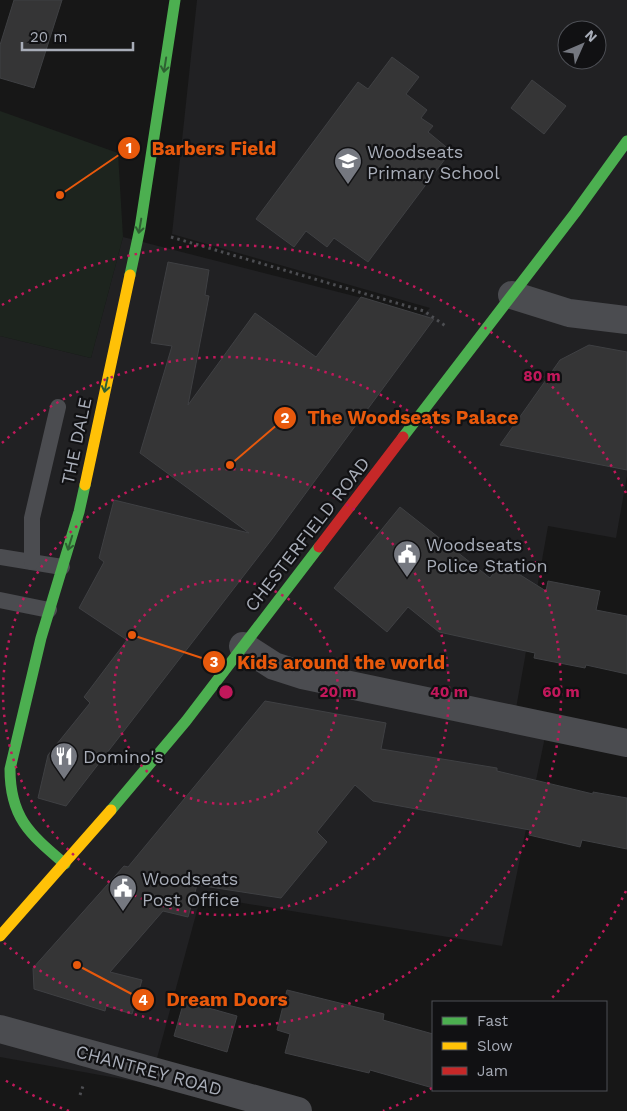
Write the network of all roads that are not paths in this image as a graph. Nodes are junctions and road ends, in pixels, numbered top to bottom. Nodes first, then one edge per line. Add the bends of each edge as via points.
1 (175, 0) edge
2 (627, 140) edge
3 (512, 295) junction
4 (627, 320) edge
5 (58, 407) dead end
6 (0, 557) edge
7 (32, 562) junction
8 (62, 567) junction
9 (0, 600) edge
10 (50, 610) junction
11 (243, 646) junction
12 (627, 743) edge
13 (66, 864) junction
14 (0, 936) edge
15 (0, 1030) edge
16 (298, 1111) edge

1 -> 8 main road, THE DALE via 140,228 79,512
2 - 3 main road, CHESTERFIELD ROAD
3 - 4 street via 569,313
3 - 11 main road, CHESTERFIELD ROAD
5 - 7 lane via 32,518
6 - 7 lane
7 - 8 lane
8 - 10 main road, THE DALE
9 - 10 lane
10 - 13 main road, THE DALE via 12,759 9,787 13,806 23,825
11 - 12 street via 274,666 302,676
11 - 13 main road, CHESTERFIELD ROAD via 175,736
13 - 14 main road, CHESTERFIELD ROAD
15 - 16 street, CHANTREY ROAD

